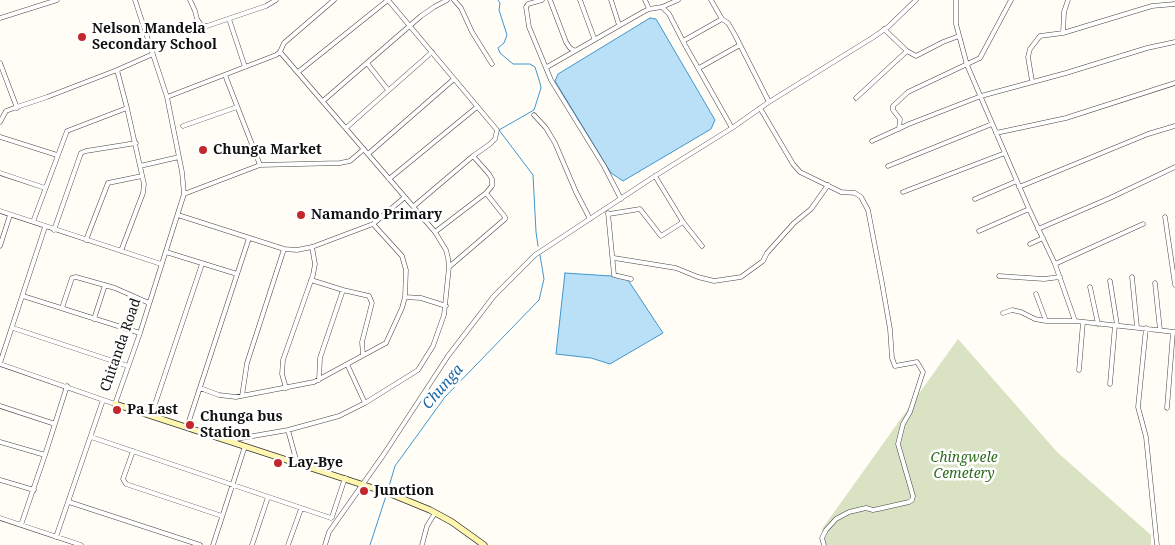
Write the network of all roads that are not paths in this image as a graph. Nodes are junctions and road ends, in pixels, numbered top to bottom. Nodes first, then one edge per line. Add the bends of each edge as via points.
1 (57, 0) edge
2 (135, 0) edge
3 (190, 0) edge
4 (276, 0) edge
5 (334, 0) edge
6 (448, 0) edge
7 (454, 0) edge
8 (542, 0) edge
9 (550, 0) edge
10 (580, 0) edge
11 (611, 0) edge
12 (645, 0) edge
13 (678, 0) edge
14 (711, 0) edge
15 (916, 0) edge
16 (956, 0) edge
17 (962, 0) edge
18 (1011, 0) edge
19 (1068, 0) edge
20 (1175, 4) edge
21 (662, 7) junction
22 (649, 9) junction
23 (0, 18) edge
24 (229, 19) junction
25 (722, 19) junction
26 (619, 25) junction
27 (411, 27) junction
28 (884, 29) junction
29 (1063, 33) junction
30 (959, 36) junction
31 (594, 38) junction
32 (683, 41) junction
33 (1175, 42) edge
34 (740, 45) junction
35 (575, 51) junction
36 (907, 51) junction
37 (280, 52) junction
38 (432, 52) junction
39 (153, 54) junction
40 (367, 63) junction
41 (0, 64) edge
42 (492, 64) dead end
43 (968, 65) junction
44 (245, 67) junction
45 (547, 67) junction
46 (699, 68) junction
47 (117, 70) junction
48 (298, 72) junction
49 (225, 75) junction
50 (454, 79) junction
51 (1032, 82) junction
52 (1175, 83) edge
53 (388, 90) junction
54 (981, 96) junction
55 (168, 97) junction
56 (856, 98) dead end
57 (323, 101) junction
58 (769, 102) junction
59 (237, 107) junction
60 (477, 107) junction
61 (17, 108) junction
62 (127, 108) junction
63 (760, 108) junction
64 (534, 115) dead end
65 (0, 122) edge
66 (992, 124) junction
67 (184, 126) dead end
68 (1175, 126) edge
69 (346, 128) junction
70 (732, 128) junction
71 (899, 129) junction
72 (996, 133) junction
73 (0, 137) edge
74 (872, 141) dead end
75 (136, 143) junction
76 (364, 149) junction
77 (368, 154) junction
78 (1005, 154) junction
79 (58, 155) junction
80 (473, 156) junction
81 (179, 157) junction
82 (260, 165) junction
83 (140, 166) junction
84 (888, 166) dead end
85 (1175, 167) edge
86 (0, 173) edge
87 (142, 176) junction
88 (655, 176) junction
89 (389, 179) junction
90 (1017, 181) junction
91 (828, 185) junction
92 (1019, 186) junction
93 (45, 188) junction
94 (903, 192) dead end
95 (486, 193) junction
96 (184, 194) junction
97 (405, 197) junction
98 (621, 199) junction
99 (974, 199) dead end
100 (414, 206) junction
101 (608, 208) junction
102 (1029, 209) junction
103 (0, 211) edge
104 (609, 214) junction
105 (10, 215) junction
106 (178, 215) junction
107 (1165, 216) dead end
108 (590, 219) junction
109 (33, 222) junction
110 (683, 222) junction
111 (373, 224) junction
112 (1143, 224) dead end
113 (45, 227) junction
114 (1038, 229) junction
115 (54, 230) junction
116 (435, 232) junction
117 (979, 232) dead end
118 (249, 238) junction
119 (1043, 238) junction
120 (86, 240) junction
121 (1030, 244) dead end
122 (0, 246) edge
123 (702, 246) dead end
124 (312, 247) junction
125 (284, 249) junction
126 (121, 251) junction
127 (166, 252) junction
128 (614, 258) junction
129 (162, 264) junction
130 (202, 264) junction
131 (1055, 264) junction
132 (449, 267) junction
133 (237, 274) junction
134 (999, 276) dead end
135 (1060, 277) junction
136 (1132, 277) dead end
137 (631, 279) dead end
138 (311, 280) junction
139 (1110, 281) dead end
140 (1155, 283) dead end
141 (105, 285) junction
142 (1175, 285) edge
143 (1090, 287) dead end
144 (343, 290) junction
145 (1036, 294) dead end
146 (24, 296) junction
147 (405, 297) junction
148 (149, 303) junction
149 (446, 306) junction
150 (62, 308) junction
151 (1003, 313) dead end
152 (94, 319) junction
153 (1046, 321) junction
154 (1075, 321) junction
155 (1083, 322) junction
156 (1098, 324) junction
157 (1116, 325) junction
158 (1137, 327) junction
159 (13, 328) junction
160 (1146, 328) junction
161 (1160, 330) junction
162 (1174, 332) edge
163 (140, 333) junction
164 (363, 355) junction
165 (0, 363) edge
166 (347, 364) junction
167 (128, 366) junction
168 (1078, 370) dead end
169 (320, 380) junction
170 (1110, 384) dead end
171 (66, 386) junction
172 (200, 388) junction
173 (286, 388) junction
174 (242, 396) junction
175 (103, 400) junction
176 (365, 403) junction
177 (115, 404) junction
178 (0, 406) edge
179 (1166, 408) dead end
180 (151, 416) junction
181 (55, 424) junction
182 (187, 427) junction
183 (288, 430) junction
184 (91, 437) junction
185 (230, 440) junction
186 (0, 442) edge
187 (245, 446) junction
188 (133, 451) junction
189 (45, 455) junction
190 (297, 463) junction
191 (345, 478) junction
192 (0, 480) edge
193 (233, 484) junction
194 (361, 484) junction
195 (34, 490) junction
196 (268, 497) junction
197 (69, 502) junction
198 (302, 509) junction
199 (435, 513) junction
200 (222, 516) junction
201 (0, 518) edge
202 (21, 525) junction
203 (56, 537) junction
204 (81, 545) edge
205 (200, 545) edge
206 (213, 545) edge
207 (252, 545) edge
208 (288, 545) edge
209 (325, 545) edge
210 (422, 545) edge
211 (484, 545) edge
212 (824, 545) edge
213 (1157, 545) edge

1 - 23 street
2 - 39 street, Chitanda Road
3 - 24 street via 201,25
4 - 24 street
5 - 37 street via 284,43
6 - 27 street via 434,7
7 - 42 street
8 - 45 street via 528,4 525,10
9 - 35 street via 566,42
10 - 31 street
11 - 26 street
12 - 22 street
13 - 21 street
14 - 25 street
15 - 28 street
16 - 17 street
16 - 30 street
18 - 43 street via 982,56
19 - 29 street
20 - 29 street via 1152,6
21 - 22 street
21 - 32 street
22 - 26 street
24 - 44 street
25 - 32 street
25 - 34 street via 728,23
26 - 31 street
27 - 38 street
27 - 40 street
27 - 48 street via 388,0
28 - 36 street
28 - 58 street
29 - 51 street via 1040,36 1032,46 1028,57
30 - 36 street via 918,56
30 - 43 street
31 - 35 street
32 - 46 street
33 - 51 street
34 - 46 street
34 - 58 street
35 - 45 street
36 - 56 street
37 - 44 street
37 - 48 street
38 - 50 street
38 - 53 street
39 - 47 street
39 - 55 street, Chitanda Road
40 - 53 street
40 - 57 street
41 - 61 street
43 - 54 street
43 - 71 street via 908,92 892,108 900,119
44 - 49 street
45 - 98 street
46 - 70 street
47 - 61 street
47 - 62 street
48 - 57 street
49 - 55 street
49 - 59 street
50 - 60 street
50 - 77 street
51 - 54 street
52 - 72 street via 1066,118
53 - 69 street
54 - 66 street
54 - 71 street
55 - 81 street, Chitanda Road
57 - 69 street
58 - 63 street
59 - 67 street
59 - 82 street
60 - 80 street via 497,134 490,144
60 - 89 street
61 - 65 street via 6,111
62 - 75 street
62 - 79 street via 71,128
63 - 70 street
63 - 91 street via 798,170
64 - 108 street via 555,143
66 - 72 street
66 - 84 street
68 - 92 street
69 - 76 street
70 - 88 street
71 - 74 street
72 - 78 street
73 - 79 street
75 - 83 street
75 - 115 street via 81,153
76 - 77 street
76 - 82 street via 350,161 340,164
77 - 89 street
78 - 90 street
78 - 94 street
79 - 93 street
80 - 95 street via 492,179 492,186
80 - 100 street
81 - 83 street
81 - 96 street, Chitanda Road
82 - 96 street
83 - 87 street
85 - 114 street
86 - 93 street
87 - 120 street via 108,183
87 - 126 street via 143,194
88 - 98 street
88 - 110 street
89 - 97 street
90 - 92 street
90 - 99 street
91 - 128 street via 763,261 740,276 714,281 676,268
91 - 212 street via 841,192 855,193 868,210 890,329 892,358 895,366 917,362 923,372 898,444 912,500 878,510 860,508 849,512 826,530 822,538
92 - 102 street
93 - 109 street
95 - 116 street
95 - 132 street via 505,219
96 - 106 street, Chitanda Road
97 - 100 street
97 - 111 street
98 - 101 street
100 - 116 street
101 - 104 street
101 - 108 street
102 - 114 street
102 - 117 street
103 - 105 street
104 - 110 street via 640,209 661,236
104 - 128 street
105 - 109 street
105 - 122 street
106 - 118 street
106 - 127 street, Chitanda Road
107 - 142 street
108 - 194 street via 542,250 494,296 448,356
109 - 113 street
110 - 123 street
111 - 124 street
111 - 147 street via 405,261
112 - 131 street
113 - 115 street
113 - 146 street
114 - 119 street
115 - 120 street
116 - 132 street via 446,250
118 - 125 street
118 - 133 street
119 - 121 street
119 - 131 street
120 - 126 street
124 - 125 street
124 - 138 street via 315,264
125 - 174 street via 247,363
126 - 129 street
127 - 129 street, Chitanda Road
127 - 130 street
128 - 137 street via 614,276
129 - 148 street, Chitanda Road
130 - 133 street
130 - 180 street
131 - 135 street
132 - 149 street
133 - 172 street
134 - 135 street
135 - 154 street
136 - 158 street
138 - 144 street
138 - 173 street via 283,360
139 - 157 street
140 - 161 street
141 - 148 street
141 - 150 street via 73,277
141 - 152 street
143 - 156 street
144 - 164 street via 368,295 372,303 362,342
144 - 169 street via 320,358
145 - 153 street
146 - 150 street
146 - 159 street
147 - 149 street
147 - 164 street via 386,343
148 - 163 street, Chitanda Road
149 - 176 street via 437,336 420,368
150 - 152 street
151 - 153 street via 1012,310
152 - 163 street
153 - 154 street
154 - 155 street
155 - 156 street
155 - 168 street
156 - 157 street
157 - 158 street
157 - 170 street
158 - 160 street
159 - 165 street
159 - 167 street
160 - 161 street
160 - 213 street via 1138,407 1146,437
161 - 162 street
162 - 179 street
163 - 167 street, Chitanda Road
164 - 166 street
165 - 171 street
166 - 169 street
166 - 176 street
167 - 177 street, Chitanda Road
169 - 173 street
171 - 175 street
171 - 181 street
172 - 174 street via 219,395
172 - 182 street
173 - 174 street
175 - 177 street
175 - 184 street
176 - 183 street via 339,416
177 - 180 street, Chitanda Road
178 - 181 street
180 - 182 street, Chitanda Road
181 - 189 street
182 - 185 street, Chitanda Road
183 - 185 street
183 - 190 street
184 - 188 street
184 - 197 street
185 - 187 street, Chitanda Road
186 - 189 street
187 - 190 street, Chitanda Road
187 - 193 street
188 - 193 street
188 - 200 street via 123,479 126,484
189 - 195 street
190 - 191 street, Chitanda Road
191 - 194 street, Chitanda Road
191 - 198 street via 332,518
192 - 195 street
193 - 196 street
193 - 200 street
194 - 199 street, Chitanda Road
194 - 209 street via 329,532
195 - 202 street
196 - 198 street
196 - 207 street
197 - 203 street
197 - 205 street
198 - 208 street
199 - 210 street via 427,526
199 - 211 street, Chitanda Road
200 - 206 street
201 - 202 street
202 - 203 street
203 - 204 street

